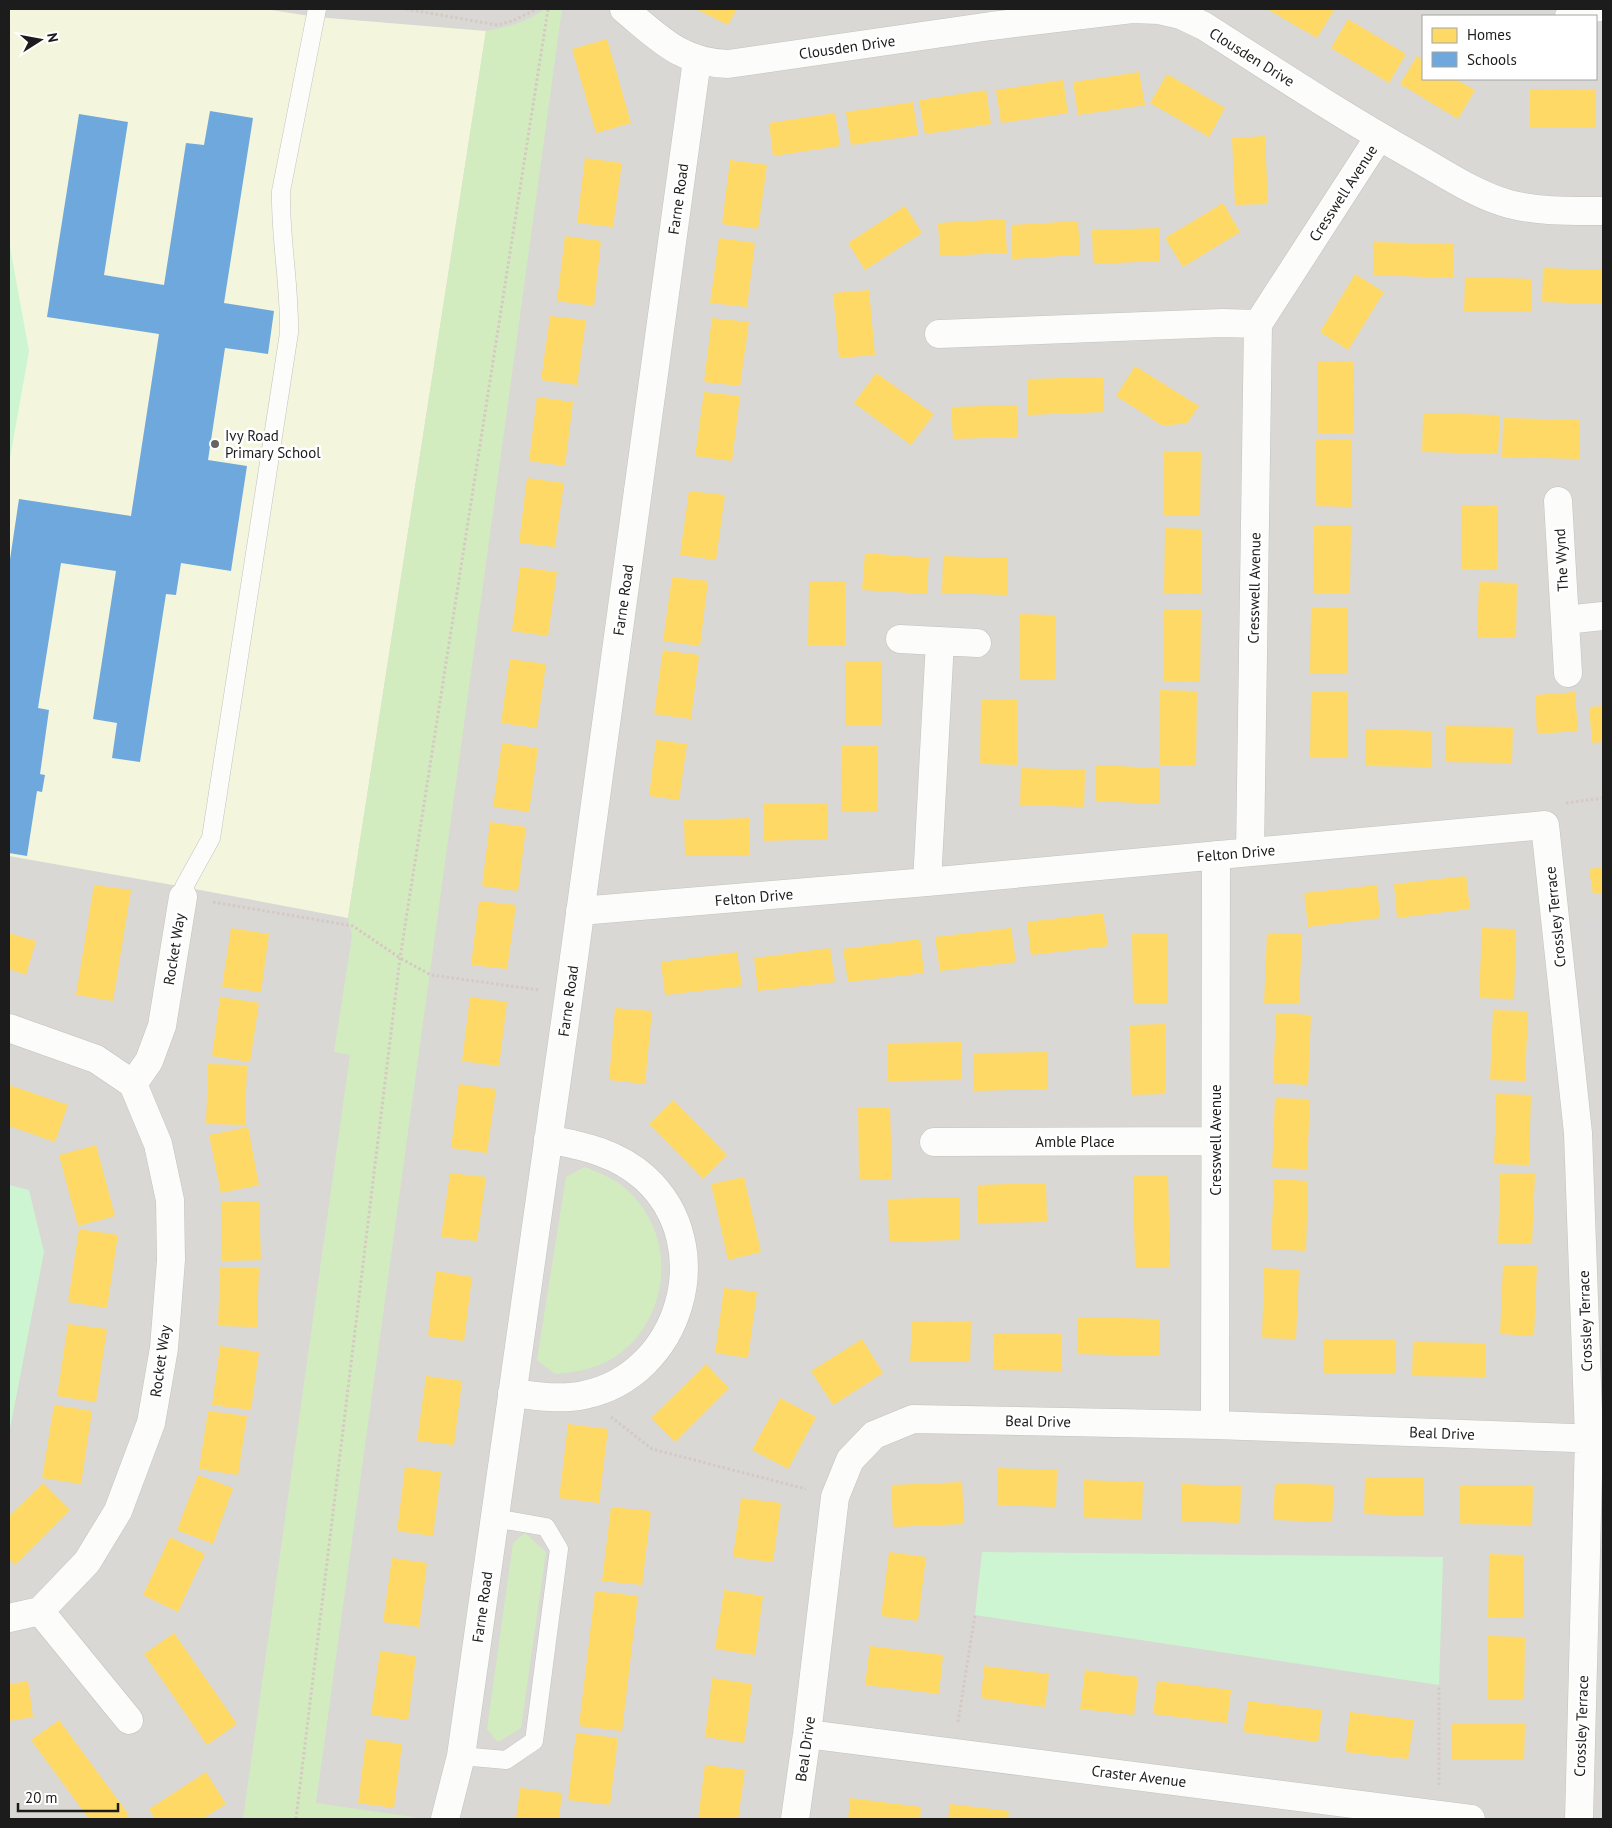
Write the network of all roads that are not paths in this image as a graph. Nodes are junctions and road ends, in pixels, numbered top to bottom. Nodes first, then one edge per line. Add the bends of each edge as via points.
1 (317, 9) edge
2 (624, 9) edge
3 (1603, 12) edge
4 (1564, 15) edge
5 (990, 18) edge
6 (697, 60) junction
7 (1379, 137) junction
8 (1603, 211) edge
9 (1258, 324) junction
10 (939, 334) dead end
11 (1558, 501) dead end
12 (1603, 616) edge
13 (1565, 620) junction
14 (900, 639) dead end
15 (940, 641) junction
16 (977, 643) dead end
17 (1568, 673) dead end
18 (1545, 824) joint
19 (1250, 852) junction
20 (1216, 855) junction
21 (928, 882) junction
22 (183, 896) joint
23 (580, 911) junction
24 (9, 1028) edge
25 (134, 1084) junction
26 (548, 1140) junction
27 (1215, 1141) junction
28 (934, 1142) dead end
29 (512, 1393) junction
30 (1215, 1425) junction
31 (1596, 1438) edge
32 (494, 1518) junction
33 (40, 1611) junction
34 (9, 1618) edge
35 (130, 1720) dead end
36 (807, 1734) junction
37 (460, 1756) junction
38 (444, 1819) edge
39 (795, 1819) edge
40 (1471, 1819) edge
41 (1579, 1819) edge

1 - 22 lane via 281,191 280,218 290,309 289,333 211,838 184,887
2 - 6 street, Clousden Drive via 666,44
3 - 4 lane
5 - 6 street, Clousden Drive via 745,62
5 - 7 street, Clousden Drive via 1132,9 1181,15 1204,26
6 - 23 street, Farne Road
7 - 8 street, Clousden Drive via 1476,192 1507,203 1530,208
7 - 9 street, Cresswell Avenue
9 - 10 street
9 - 19 street, Cresswell Avenue
11 - 13 street, The Wynd
12 - 13 street
13 - 17 street, The Wynd
14 - 15 street
15 - 16 street
15 - 21 street
18 - 19 street, Felton Drive
18 - 31 street, Crossley Terrace via 1578,1133
19 - 20 street, Felton Drive
20 - 21 street, Felton Drive
20 - 27 street, Cresswell Avenue
21 - 23 street, Felton Drive
22 - 25 street, Rocket Way via 162,1026 149,1061
23 - 26 street, Farne Road
24 - 25 street via 96,1059
25 - 33 street, Rocket Way via 158,1144 170,1200 164,1348 151,1423 118,1512 87,1562
26 - 29 street, Farne Road
26 - 29 street via 608,1154 628,1164 660,1196 680,1237 684,1267 680,1304 668,1334 652,1355 634,1372 608,1387 583,1396 545,1397
27 - 28 street, Amble Place
27 - 30 street, Cresswell Avenue
29 - 32 street, Farne Road
30 - 31 street, Beal Drive
30 - 36 street, Beal Drive via 913,1419 874,1435 850,1460 835,1497
31 - 41 street, Crossley Terrace
32 - 37 street, Farne Road
32 - 37 lane via 546,1527 559,1549 534,1741 506,1760
33 - 34 street
33 - 35 street
36 - 39 street, Beal Drive
36 - 40 street, Craster Avenue
37 - 38 street, Farne Road

